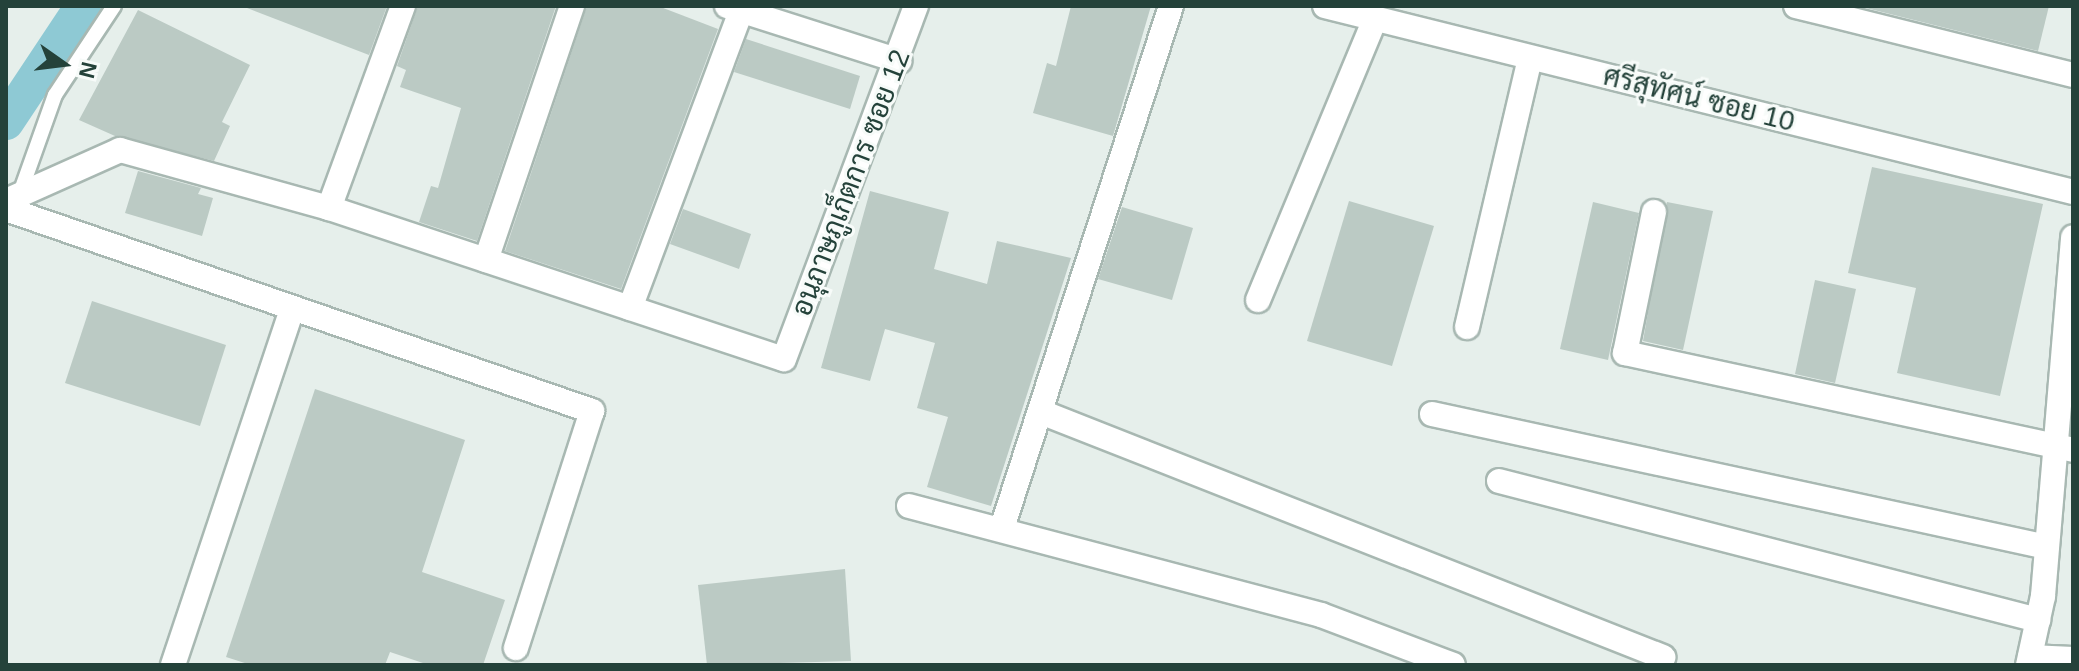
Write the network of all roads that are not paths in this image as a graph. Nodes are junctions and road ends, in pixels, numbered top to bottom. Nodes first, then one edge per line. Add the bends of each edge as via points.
1 (114, 6) edge
2 (403, 6) edge
3 (572, 6) edge
4 (916, 6) edge
5 (1171, 6) edge
6 (1325, 6) edge
7 (1796, 6) edge
8 (734, 8) edge
9 (1375, 19) junction
10 (1530, 58) junction
11 (899, 61) junction
12 (2073, 75) edge
13 (2073, 192) edge
14 (10, 202) edge
15 (329, 208) junction
16 (1654, 212) dead end
17 (2073, 237) edge
18 (486, 260) junction
19 (1258, 300) dead end
20 (630, 308) junction
21 (292, 309) junction
22 (1467, 327) dead end
23 (2068, 351) edge
24 (1041, 412) junction
25 (1432, 414) dead end
26 (2064, 450) edge
27 (1499, 481) dead end
28 (909, 506) dead end
29 (1002, 528) junction
30 (2047, 547) junction
31 (2038, 620) junction
32 (516, 648) dead end
33 (1663, 657) dead end
34 (2073, 659) edge
35 (2029, 661) edge
36 (173, 665) edge
37 (1453, 665) edge

1 - 14 lane via 55,95
2 - 15 street
3 - 18 street
4 - 11 street, อนุภาษภูเก็ตการ ซอย 12
5 - 24 street
6 - 9 street, ศรีสุทัศน์ ซอย 10
7 - 12 street
8 - 11 street
8 - 20 street
9 - 10 street, ศรีสุทัศน์ ซอย 10
9 - 19 street
10 - 13 street, ศรีสุทัศน์ ซอย 10
10 - 22 street
11 - 20 street, อนุภาษภูเก็ตการ ซอย 12 via 784,359
14 - 15 street via 120,150
14 - 21 street
15 - 18 street
16 - 26 street via 1625,353
17 - 23 street
18 - 20 street
21 - 32 street via 592,411
21 - 36 street
23 - 26 street
24 - 29 street
24 - 33 street
25 - 30 street
26 - 30 street
27 - 31 street
28 - 29 street
29 - 37 street via 1321,615
30 - 31 street
31 - 35 street
34 - 35 street

